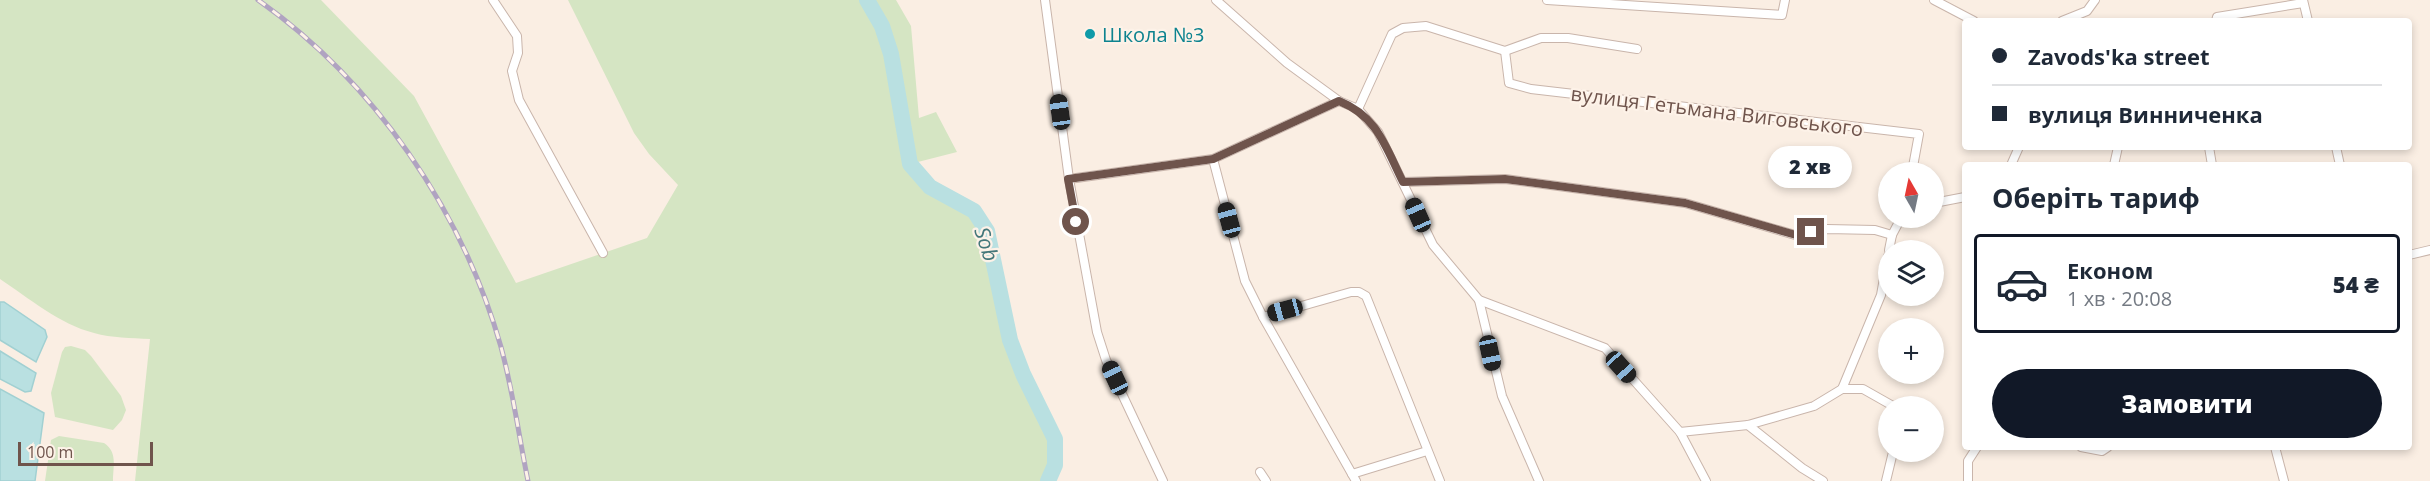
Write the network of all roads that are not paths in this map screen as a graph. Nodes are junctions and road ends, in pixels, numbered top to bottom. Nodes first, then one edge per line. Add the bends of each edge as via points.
1 (493, 0) edge
2 (1045, 0) edge
3 (1216, 0) edge
4 (1547, 0) edge
5 (1785, 0) edge
6 (1934, 0) edge
7 (2095, 0) edge
8 (2303, 2) edge
9 (1968, 18) edge
10 (2069, 18) edge
11 (2217, 18) edge
12 (2306, 18) edge
13 (1637, 49) dead end
14 (1505, 51) junction
15 (1339, 101) junction
16 (1358, 109) junction
17 (1213, 159) junction
18 (1914, 162) edge
19 (1068, 179) junction
20 (1403, 182) junction
21 (1962, 198) edge
22 (1944, 201) edge
23 (1895, 228) edge
24 (1892, 235) junction
25 (1891, 240) edge
26 (2430, 250) edge
27 (603, 253) dead end
28 (2412, 254) edge
29 (1479, 300) junction
30 (1878, 302) edge
31 (1263, 316) junction
32 (1842, 389) junction
33 (1878, 398) edge
34 (1748, 425) junction
35 (1680, 432) junction
36 (1975, 450) edge
37 (2276, 450) edge
38 (1427, 451) junction
39 (1891, 462) edge
40 (1260, 472) dead end
41 (1354, 477) edge
42 (1163, 481) edge
43 (1266, 481) edge
44 (1440, 481) edge
45 (1539, 481) edge
46 (1706, 481) edge
47 (1823, 481) edge
48 (1886, 481) edge
49 (1968, 481) edge
50 (2284, 481) edge

1 - 27 street via 517,36 518,53 512,71 519,100
2 - 19 street
3 - 15 street via 1287,63
4 - 5 street via 1782,15
6 - 9 street
7 - 10 street via 2087,10
8 - 11 street
8 - 12 street
13 - 14 street via 1568,38 1541,38
14 - 16 street via 1426,26 1403,28 1392,34
14 - 18 street, вулиця Гетьмана Виговського via 1509,83 1919,135
15 - 16 street
15 - 17 street
16 - 20 street via 1378,132
17 - 19 street
17 - 31 street via 1245,281
19 - 42 street via 1101,346
20 - 24 street via 1505,179 1685,203 1796,235 1827,228 1875,230
20 - 29 street via 1433,245
21 - 22 street
23 - 24 street
24 - 25 street
26 - 28 street
29 - 35 street via 1605,348
29 - 45 street via 1502,396
30 - 32 street
31 - 38 street via 1351,292 1366,296
31 - 41 street
32 - 33 street via 1863,389
32 - 34 street via 1814,406
34 - 35 street
34 - 47 street
35 - 46 street
36 - 49 street via 1968,461
37 - 50 street
38 - 41 street
38 - 44 street
39 - 48 street
40 - 43 street

